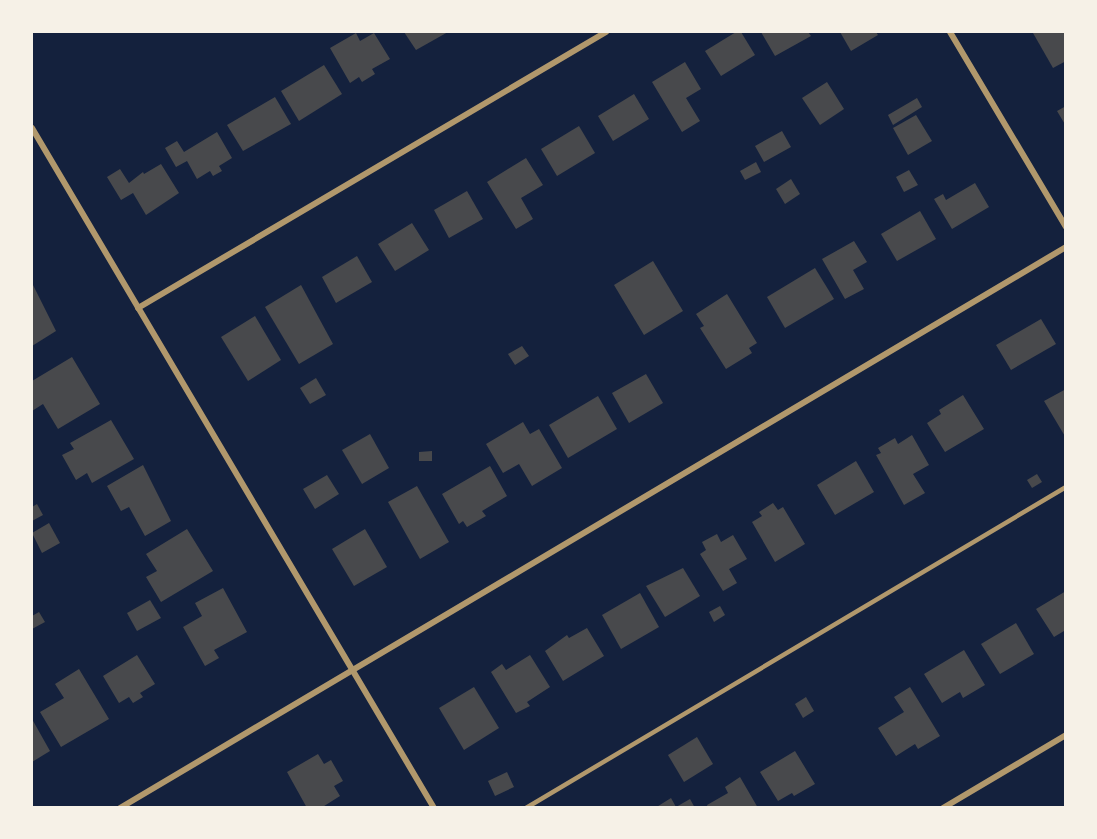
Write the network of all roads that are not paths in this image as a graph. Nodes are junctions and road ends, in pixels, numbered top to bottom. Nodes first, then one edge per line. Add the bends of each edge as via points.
1 (606, 32) edge
2 (950, 32) edge
3 (32, 128) edge
4 (1065, 227) edge
5 (1065, 247) edge
6 (138, 308) junction
7 (1065, 487) edge
8 (352, 669) junction
9 (1065, 735) edge
10 (120, 807) edge
11 (434, 807) edge
12 (526, 807) edge
13 (943, 807) edge

1 - 6 street
2 - 4 street
3 - 6 street
5 - 8 street
6 - 8 street
7 - 12 lane
8 - 10 street
8 - 11 street
9 - 13 street

